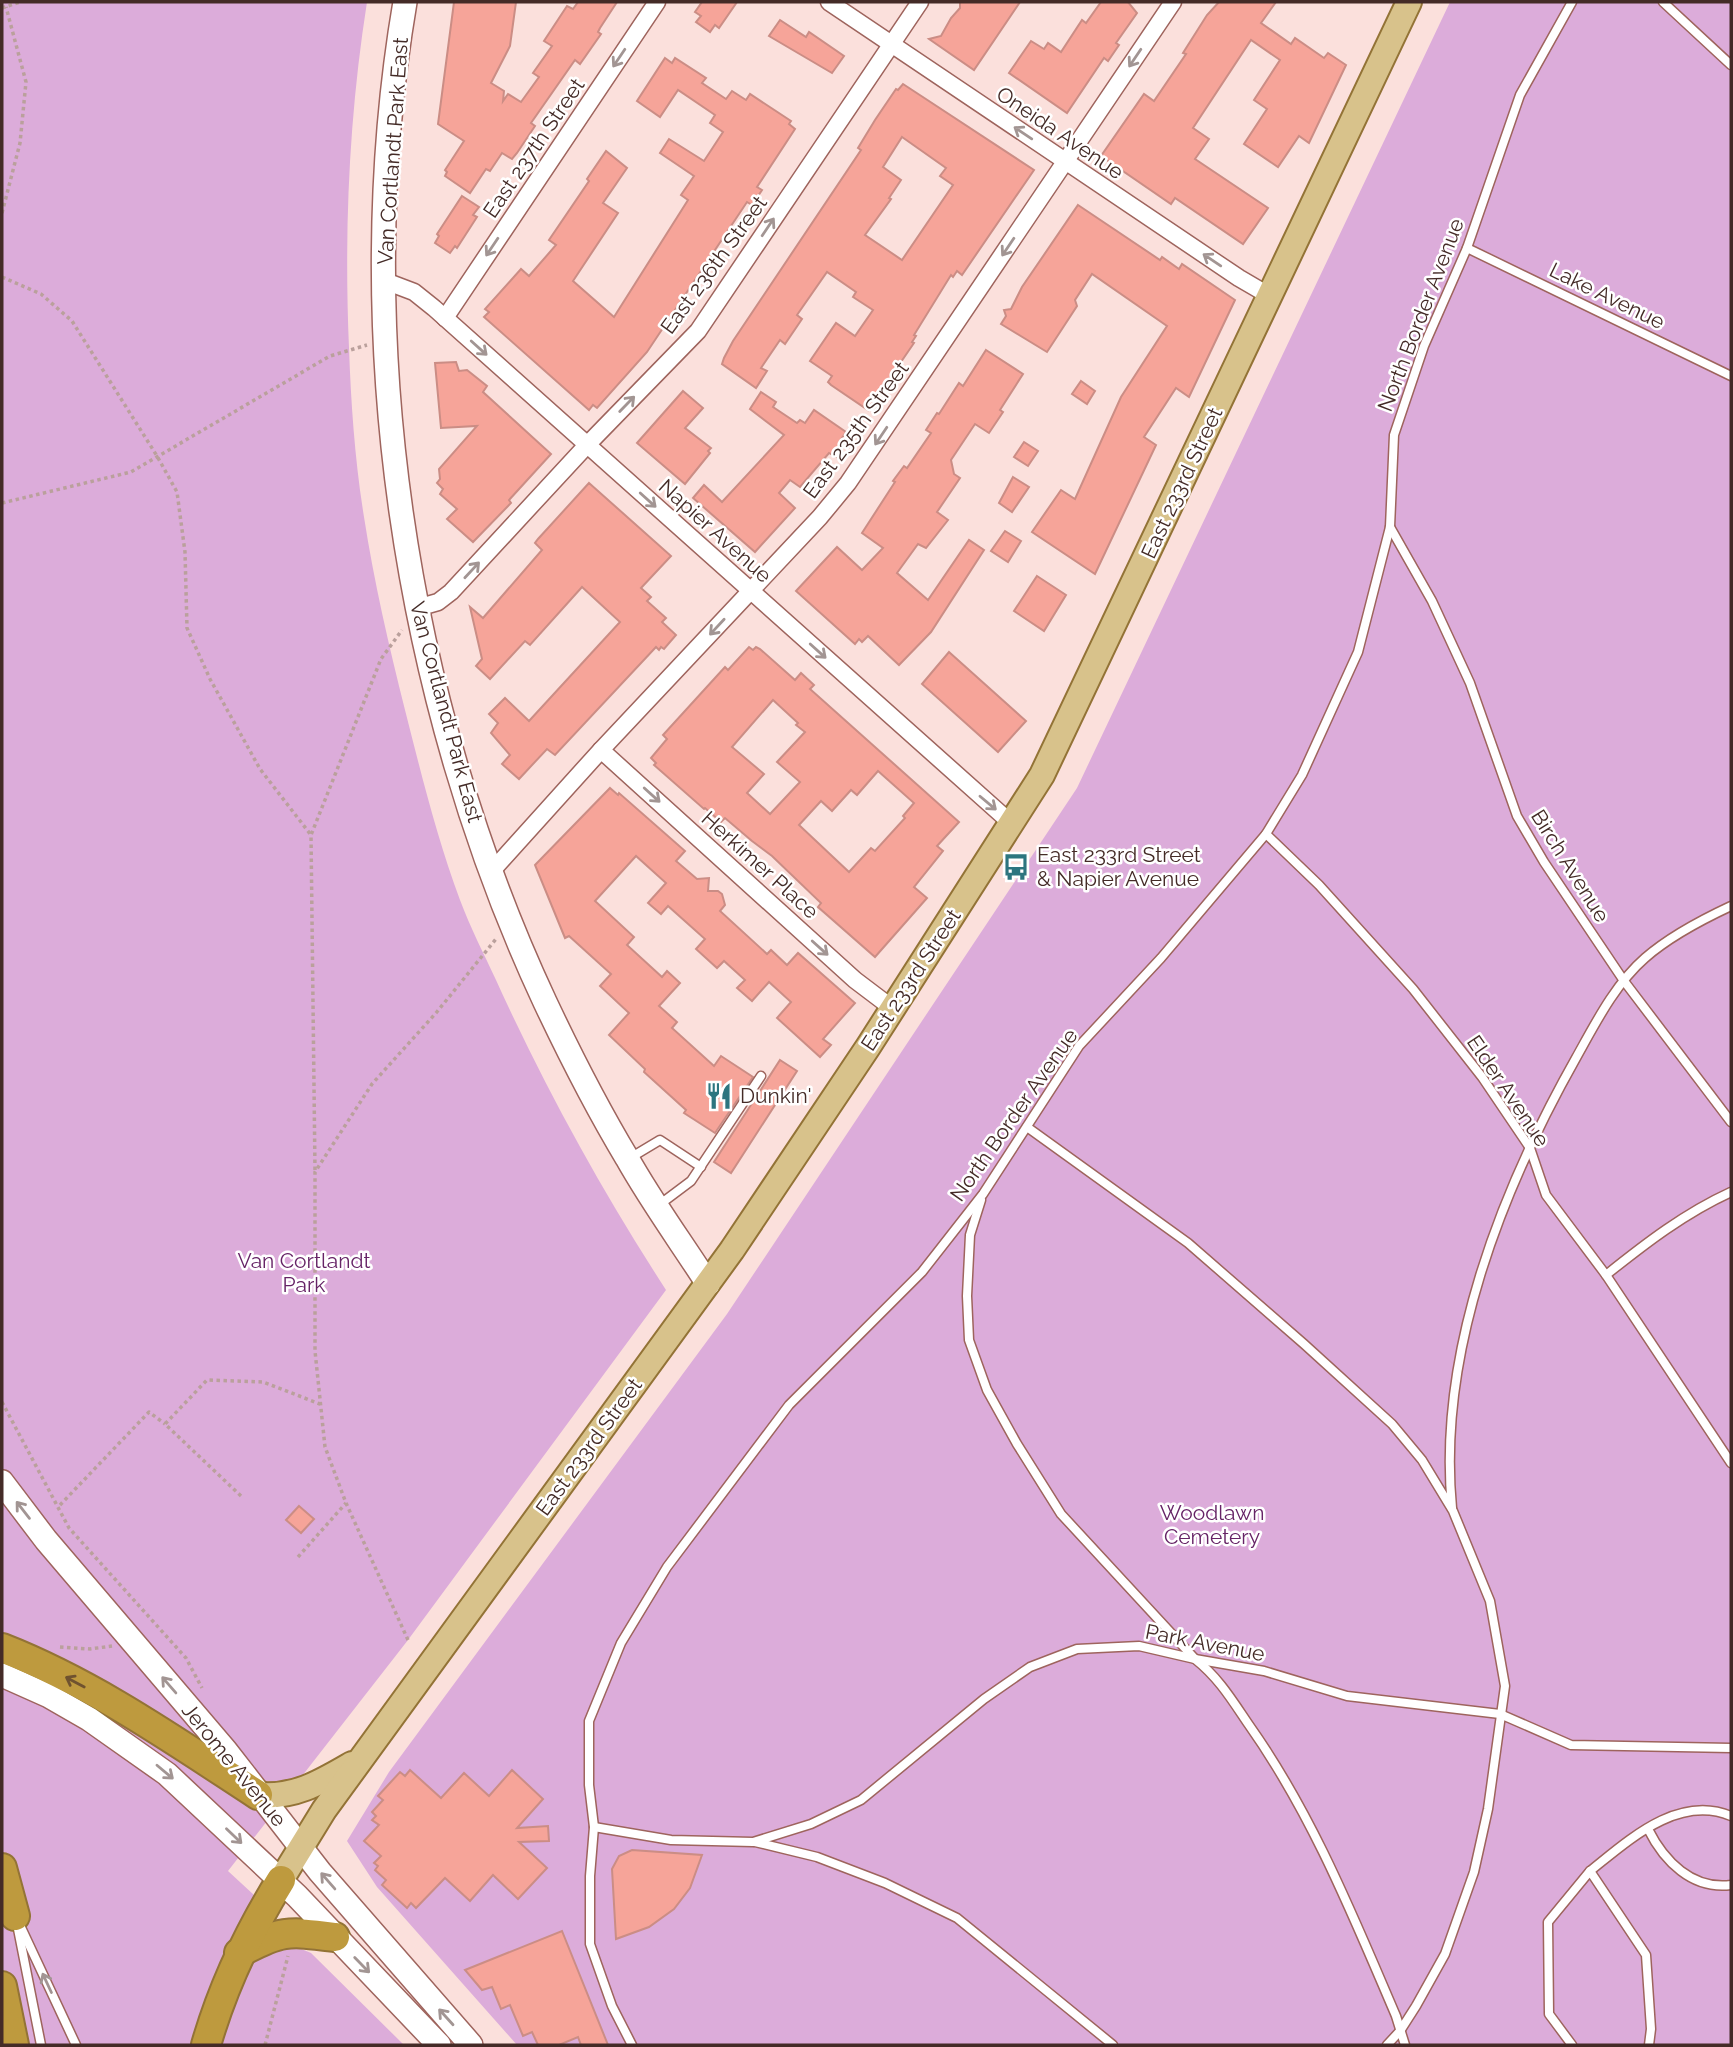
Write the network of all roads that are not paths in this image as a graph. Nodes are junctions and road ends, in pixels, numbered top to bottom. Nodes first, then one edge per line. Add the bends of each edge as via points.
1 (405, 2) edge
2 (657, 2) edge
3 (829, 2) edge
4 (920, 2) edge
5 (1173, 2) edge
6 (1409, 2) edge
7 (1572, 2) edge
8 (1663, 2) edge
9 (892, 44) junction
10 (1731, 65) edge
11 (1066, 162) junction
12 (1467, 248) junction
13 (385, 281) junction
14 (1270, 296) junction
15 (445, 318) junction
16 (1731, 376) edge
17 (587, 445) junction
18 (1390, 527) junction
19 (751, 591) junction
20 (417, 608) junction
21 (601, 750) junction
22 (1012, 823) junction
23 (1266, 834) junction
24 (491, 872) junction
25 (1731, 906) edge
26 (1624, 981) junction
27 (892, 1008) junction
28 (761, 1076) dead end
29 (1731, 1122) edge
30 (1027, 1127) junction
31 (1530, 1148) junction
32 (628, 1160) junction
33 (701, 1167) junction
34 (1731, 1192) edge
35 (983, 1194) junction
36 (657, 1207) junction
37 (1606, 1275) junction
38 (708, 1284) junction
39 (1731, 1463) edge
40 (2, 1482) edge
41 (1453, 1511) junction
42 (2, 1648) edge
43 (1195, 1659) junction
44 (2, 1675) edge
45 (1500, 1714) junction
46 (1731, 1748) edge
47 (362, 1758) junction
48 (258, 1795) junction
49 (1731, 1816) edge
50 (594, 1827) junction
51 (1648, 1829) junction
52 (752, 1842) junction
53 (300, 1848) junction
54 (2, 1868) edge
55 (1590, 1871) junction
56 (281, 1880) junction
57 (1731, 1885) edge
58 (15, 1916) junction
59 (335, 1937) junction
60 (239, 1953) junction
61 (2, 1986) edge
62 (1400, 2031) junction
63 (14, 2045) edge
64 (41, 2045) edge
65 (76, 2045) edge
66 (206, 2045) edge
67 (439, 2045) edge
68 (471, 2045) edge
69 (632, 2045) edge
70 (1113, 2045) edge
71 (1387, 2045) edge
72 (1405, 2045) edge
73 (1572, 2045) edge
74 (1650, 2045) edge

1 - 13 street, Van Cortlandt Park East via 391,106
2 -> 15 street, East 237th Street
3 - 9 street, Oneida Avenue
4 - 9 street, East 236th Street
5 -> 11 street, East 235th Street
6 - 14 main road, East 233rd Street
7 - 12 lane, North Border Avenue via 1520,95
8 - 10 lane
11 -> 9 street, Oneida Avenue
17 -> 9 street, East 236th Street via 698,331
14 -> 11 street, Oneida Avenue
11 -> 19 street, East 235th Street via 854,475
12 - 16 lane, Lake Avenue
12 - 18 lane, North Border Avenue via 1424,346 1394,435
13 - 15 street, Napier Avenue via 414,292
13 - 20 street, Van Cortlandt Park East via 397,474
14 - 22 main road, East 233rd Street via 1056,749
15 -> 17 street, Napier Avenue
17 -> 19 street, Napier Avenue
20 -> 17 street, East 236th Street via 451,593
18 - 23 lane, North Border Avenue via 1358,652 1302,775
18 - 26 lane, Birch Avenue via 1432,601 1470,683 1517,816
19 -> 21 street, East 235th Street
19 -> 22 street, Napier Avenue
20 - 24 street, Van Cortlandt Park East via 441,710
21 - 24 street, East 235th Street
21 -> 27 street, Herkimer Place via 855,980
22 - 27 main road, East 233rd Street
23 - 30 lane, North Border Avenue via 1079,1046
23 - 31 lane, Elder Avenue via 1413,989
24 - 32 street, Van Cortlandt Park East via 556,1024
25 - 26 lane via 1696,922 1645,958
26 - 29 lane, Birch Avenue
26 - 31 lane via 1575,1059
27 - 38 main road, East 233rd Street
28 - 33 lane
30 - 35 lane, North Border Avenue
30 - 41 lane via 1188,1243 1304,1343 1392,1424 1422,1460
31 - 37 lane, Elder Avenue via 1546,1195
31 - 41 lane via 1494,1235 1460,1356 1449,1474
32 - 33 lane via 660,1140
32 - 36 street, Van Cortlandt Park East
33 - 36 lane via 691,1181
34 - 37 lane via 1700,1206
35 - 43 lane via 970,1235 967,1296 970,1340 987,1390 1060,1514
35 - 50 lane, North Border Avenue via 922,1272 789,1405 667,1567 621,1643 589,1721
36 - 38 street, Van Cortlandt Park East
37 - 39 lane, Elder Avenue
38 - 47 main road, East 233rd Street
48 -> 40 street, Jerome Avenue
41 - 45 lane via 1490,1601 1505,1686
48 -> 42 highway via 115,1703
43 - 45 lane, Park Avenue via 1264,1671 1347,1696
43 - 52 lane, Park Avenue via 1139,1646 1077,1649 1030,1667 861,1800 811,1824
43 - 62 lane via 1215,1675 1270,1754 1319,1841
44 -> 56 street, Jerome Avenue via 69,1707 149,1759
45 - 46 lane, Park Avenue via 1571,1745
45 - 62 lane via 1488,1809 1474,1872 1445,1954
47 - 48 main road via 307,1789
47 - 53 main road, East 233rd Street
48 - 53 street, Jerome Avenue
49 - 51 lane via 1697,1809
50 - 52 lane, Park Avenue via 671,1840
50 - 69 lane, North Border Avenue via 590,1944
51 - 55 lane
51 - 57 lane via 1658,1849 1681,1871 1696,1881
52 - 70 lane via 817,1857 957,1918
53 - 56 main road, East 233rd Street
68 -> 53 street, Jerome Avenue
54 - 58 highway
55 - 73 lane via 1548,1922 1549,2014
55 - 74 lane via 1646,1955
56 - 59 street, Jerome Avenue
56 - 60 highway
58 - 64 lane
65 -> 58 lane
59 - 60 highway via 280,1934
59 -> 67 street, Jerome Avenue
60 - 66 highway
61 - 63 highway
62 - 71 lane
62 - 72 lane

